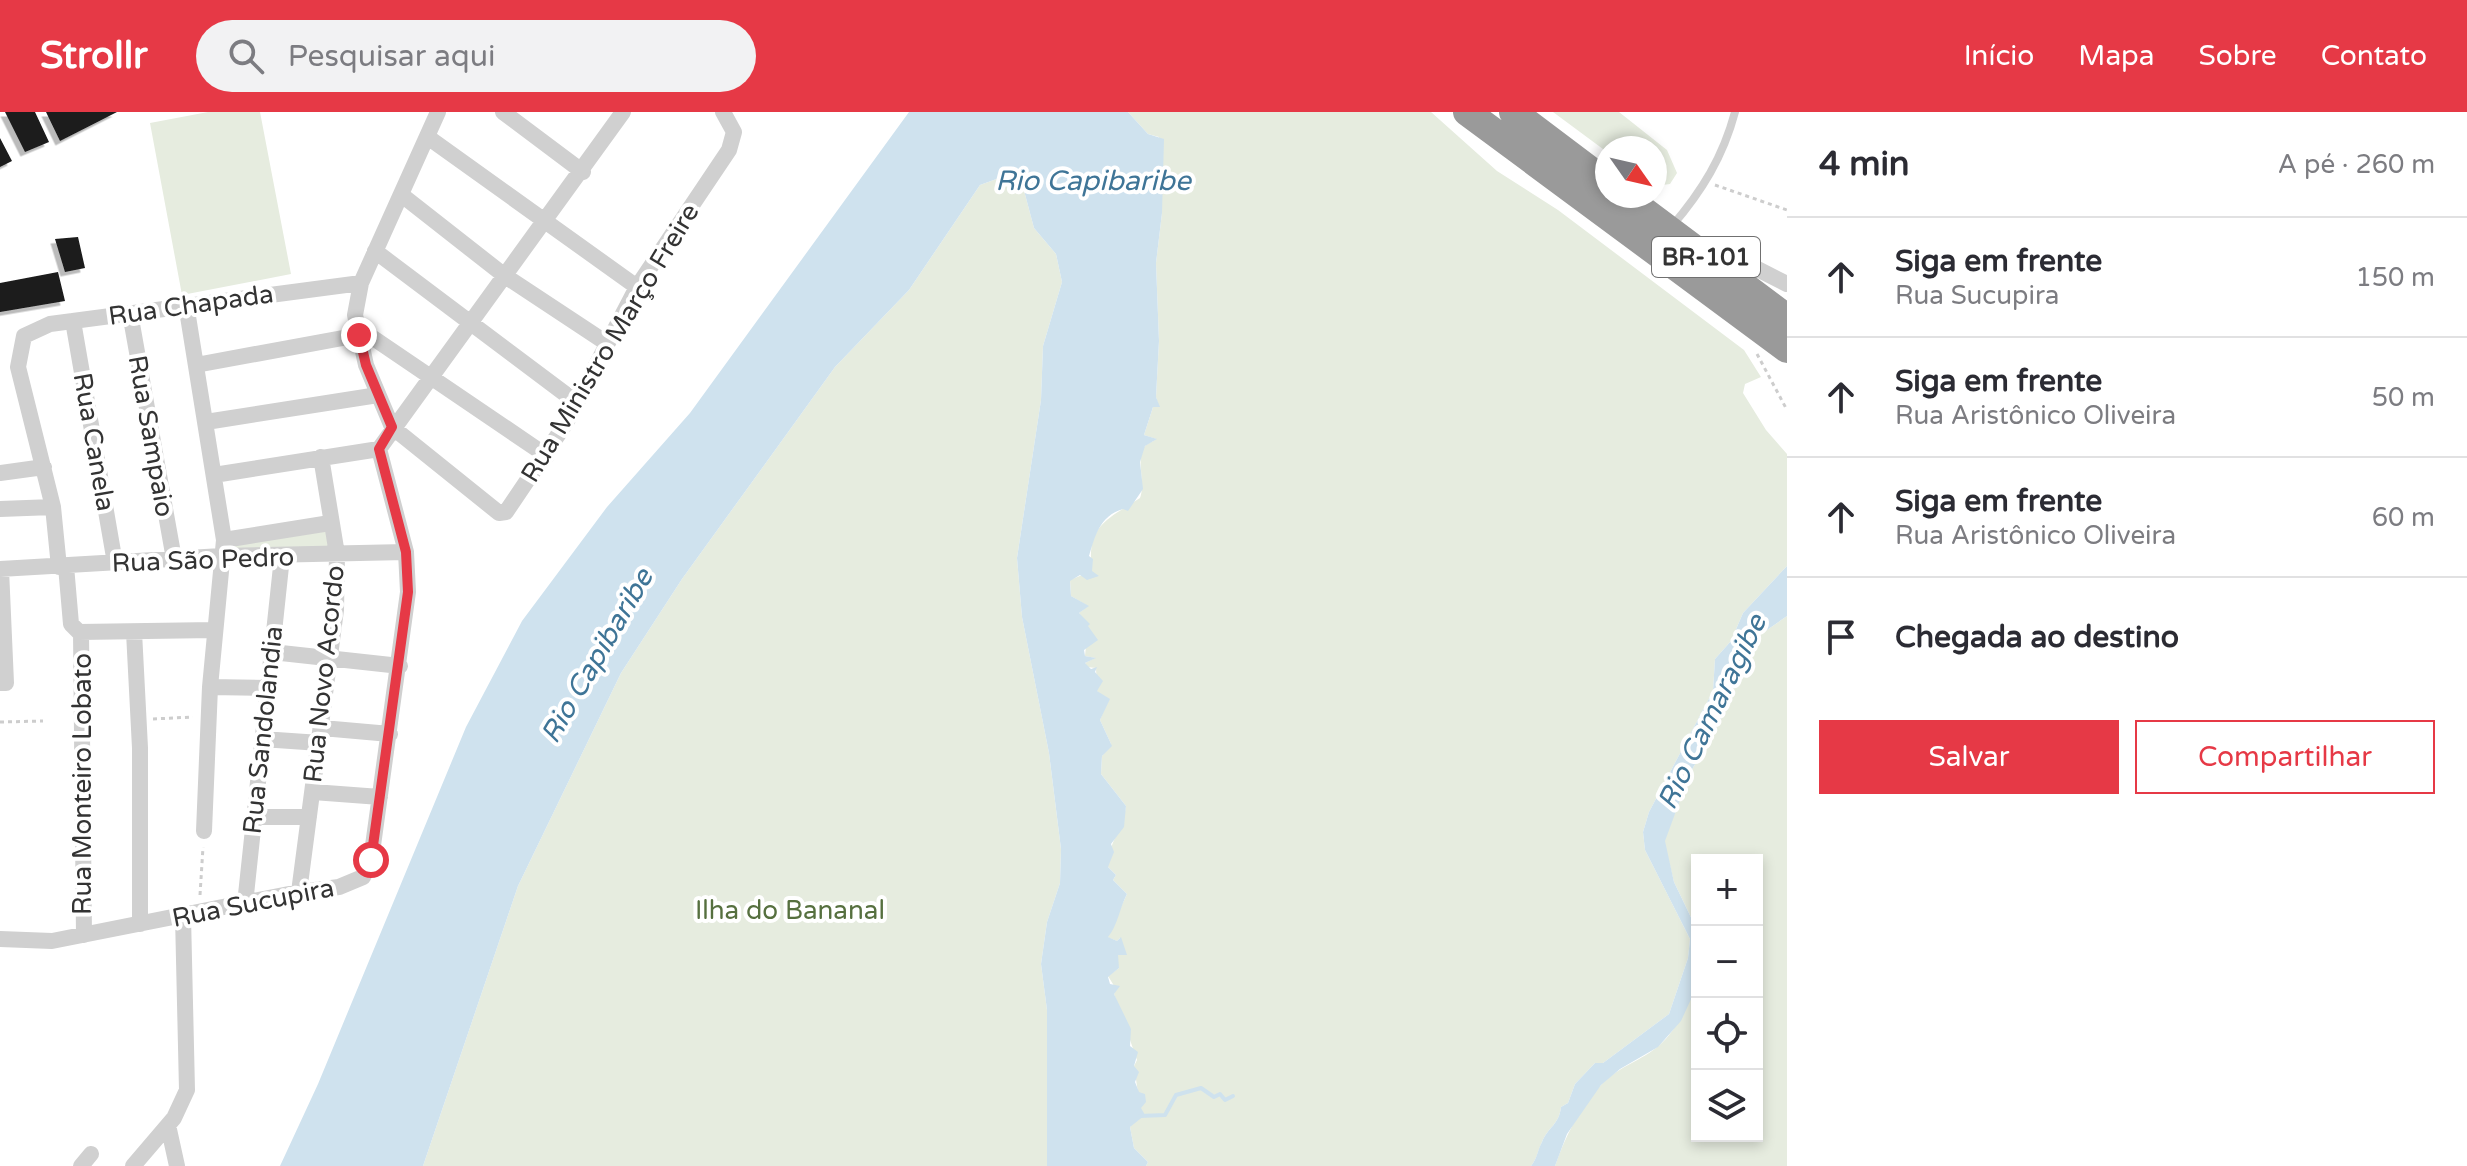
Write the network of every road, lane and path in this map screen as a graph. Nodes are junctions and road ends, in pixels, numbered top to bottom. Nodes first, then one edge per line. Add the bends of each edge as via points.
1 (438, 112) edge
2 (503, 112) edge
3 (723, 112) edge
4 (1467, 112) edge
5 (1513, 112) edge
6 (1735, 112) edge
7 (618, 114) edge
8 (429, 138) junction
9 (583, 172) junction
10 (1595, 174) edge
11 (1707, 182) junction
12 (403, 196) junction
13 (1640, 208) edge
14 (1787, 210) edge
15 (544, 224) junction
16 (1669, 230) junction
17 (375, 251) junction
18 (1710, 260) junction
19 (505, 276) junction
20 (361, 283) junction
21 (1787, 284) edge
22 (637, 287) junction
23 (186, 304) junction
24 (130, 313) junction
25 (1787, 318) edge
26 (73, 321) junction
27 (471, 323) junction
28 (358, 331) junction
29 (24, 336) joint
30 (605, 342) junction
31 (1754, 349) dead end
32 (1787, 349) edge
33 (196, 365) junction
34 (430, 377) junction
35 (378, 395) junction
36 (576, 402) junction
37 (1787, 410) edge
38 (206, 422) junction
39 (392, 427) junction
40 (379, 449) junction
41 (547, 456) junction
42 (321, 457) junction
43 (44, 467) junction
44 (0, 473) edge
45 (214, 475) junction
46 (53, 507) junction
47 (0, 509) edge
48 (330, 523) junction
49 (223, 548) junction
50 (406, 552) junction
51 (337, 554) junction
52 (282, 557) junction
53 (174, 559) junction
54 (115, 563) junction
55 (62, 567) junction
56 (1, 569) edge
57 (76, 628) junction
58 (214, 630) junction
59 (134, 632) junction
60 (272, 652) junction
61 (332, 658) junction
62 (400, 666) junction
63 (3, 683) edge
64 (210, 687) junction
65 (267, 688) junction
66 (209, 716) junction
67 (139, 720) junction
68 (43, 721) dead end
69 (0, 722) edge
70 (390, 734) junction
71 (321, 736) junction
72 (262, 739) junction
73 (313, 792) junction
74 (380, 797) junction
75 (254, 817) junction
76 (309, 817) junction
77 (204, 831) joint
78 (299, 892) junction
79 (245, 904) junction
80 (191, 914) junction
81 (140, 924) junction
82 (84, 935) junction
83 (2, 941) edge
84 (168, 1125) junction
85 (133, 1166) edge
86 (177, 1166) edge

1 - 8 street
2 - 9 street
3 - 22 street, Rua Ministro Março Freire via 734,132 729,150
4 - 32 highway, BR-101
5 - 10 highway
6 - 11 lane
7 - 9 street
8 - 12 street
8 - 15 street
9 - 15 street
11 - 14 path
11 - 16 lane
12 - 17 street
12 - 19 street
13 - 16 highway, BR-101
15 - 19 street
15 - 22 street
16 - 18 highway, BR-101
17 - 20 street
17 - 27 street
18 - 21 street via 1738,259
18 - 25 highway, BR-101
19 - 27 street
19 - 30 street
20 - 23 street, Rua Chapada
20 - 28 street
22 - 30 street, Rua Ministro Março Freire
23 - 24 street, Rua Chapada
23 - 33 street
24 - 26 street, Rua Chapada
24 - 53 street, Rua Sampaio
26 - 29 street, Rua Chapada
26 - 54 street, Rua Canela
27 - 34 street
27 - 36 street
28 - 33 street
28 - 34 street
28 - 35 street
29 - 43 street, Rua Monteiro Lobato via 18,367
30 - 36 street, Rua Ministro Março Freire
31 - 37 path
33 - 38 street
34 - 39 street
34 - 41 street
35 - 38 street
35 - 39 street
36 - 41 street, Rua Ministro Março Freire
38 - 45 street
39 - 40 street
39 - 41 street, Rua Ministro Março Freire via 493,510 506,512
40 - 42 street
40 - 50 street, Rua Sucupira
42 - 45 street
42 - 48 street, Rua Novo Acordo
43 - 44 street
43 - 46 street, Rua Monteiro Lobato
45 - 49 street
46 - 47 street
46 - 55 street, Rua Monteiro Lobato
48 - 49 street, Rua São Pedro
48 - 51 street, Rua Novo Acordo
49 - 52 street, Rua São Pedro
49 - 53 street, Rua São Pedro
49 - 58 street
50 - 51 street, Rua São Pedro
50 - 62 street, Rua Sucupira via 408,592
51 - 52 street, Rua São Pedro
51 - 61 street, Rua Novo Acordo
52 - 60 street, Rua Sandolandia
53 - 54 street, Rua São Pedro
54 - 55 street, Rua São Pedro
55 - 56 street, Rua São Pedro
55 - 57 street, Rua Monteiro Lobato
56 - 63 street
57 - 59 street
57 - 82 street, Rua Monteiro Lobato
58 - 59 street
58 - 64 street
59 - 67 street
60 - 61 street
60 - 65 street, Rua Sandolandia
61 - 62 street
61 - 71 street, Rua Novo Acordo
62 - 70 street, Rua Sucupira
64 - 65 street
64 - 66 street
65 - 72 street, Rua Sandolandia
66 - 67 path
66 - 77 street
67 - 81 street
68 - 69 path
70 - 71 street
70 - 74 street, Rua Sucupira
71 - 72 street
71 - 73 street, Rua Novo Acordo
72 - 75 street, Rua Sandolandia
73 - 74 street
73 - 76 street, Rua Novo Acordo
74 - 78 street, Rua Sucupira via 371,860 363,877 339,887
75 - 76 street
75 - 79 street, Rua Sandolandia
76 - 78 street, Rua Novo Acordo
77 - 80 path
78 - 79 street, Rua Sucupira
79 - 80 street, Rua Sucupira
80 - 81 street, Rua Sucupira
80 - 84 street via 187,1090
81 - 82 street, Rua Sucupira
82 - 83 street, Rua Sucupira
84 - 85 street
84 - 86 street

